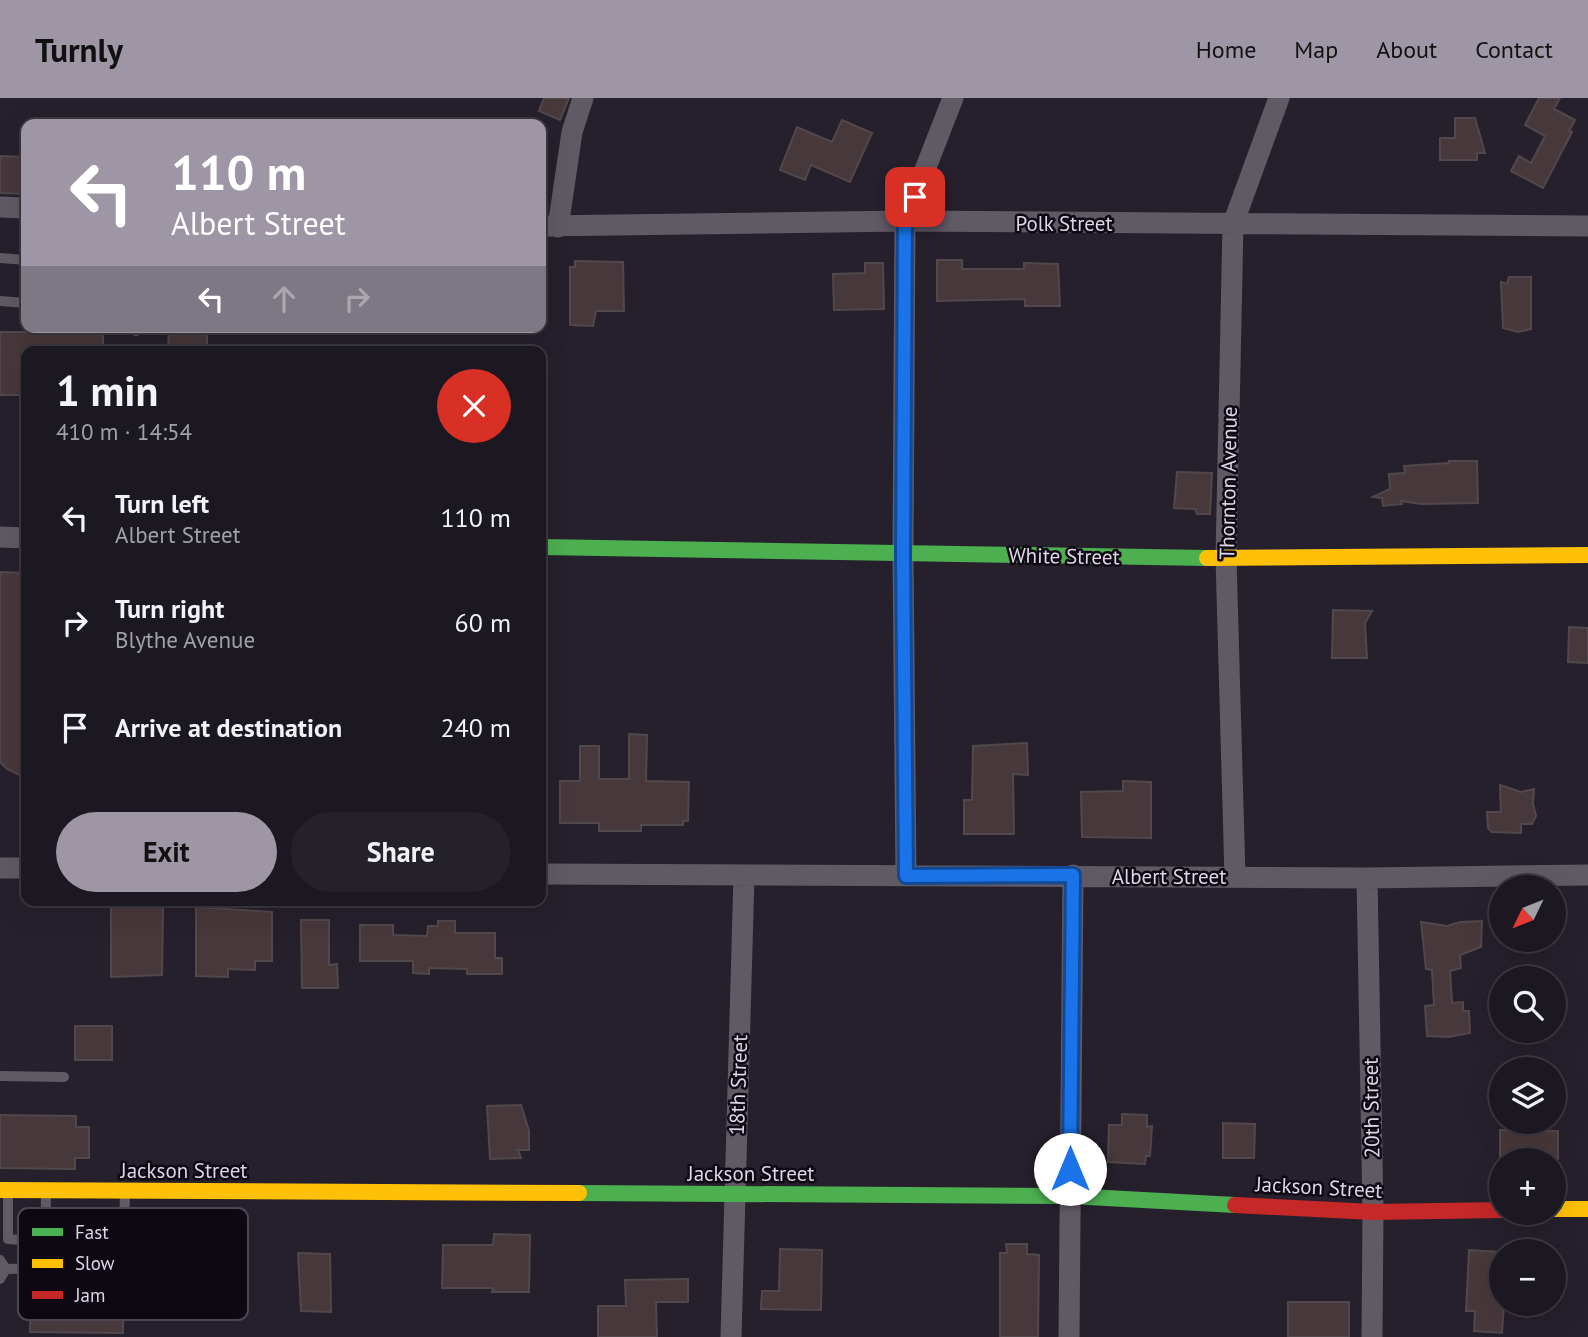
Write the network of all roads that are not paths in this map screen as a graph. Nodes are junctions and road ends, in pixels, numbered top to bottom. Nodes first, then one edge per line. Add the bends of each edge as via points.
1 (583, 98) edge
2 (953, 98) edge
3 (1279, 98) edge
4 (0, 207) edge
5 (21, 208) edge
6 (905, 222) junction
7 (1233, 224) junction
8 (1588, 226) edge
9 (550, 227) edge
10 (0, 258) edge
11 (21, 260) edge
12 (0, 301) edge
13 (21, 303) edge
14 (0, 537) edge
15 (21, 538) edge
16 (546, 547) edge
17 (903, 554) junction
18 (1588, 555) edge
19 (1226, 558) junction
20 (0, 868) edge
21 (21, 868) edge
22 (546, 874) edge
23 (1073, 875) junction
24 (1588, 875) edge
25 (744, 876) junction
26 (906, 876) junction
27 (1235, 877) junction
28 (1367, 878) junction
29 (0, 1076) edge
30 (64, 1077) dead end
31 (4, 1190) edge
32 (46, 1191) junction
33 (125, 1191) junction
34 (735, 1194) junction
35 (1070, 1196) junction
36 (46, 1208) edge
37 (125, 1208) edge
38 (1566, 1209) edge
39 (1588, 1209) edge
40 (1489, 1210) edge
41 (1373, 1212) junction
42 (4, 1228) edge
43 (18, 1240) edge
44 (731, 1337) edge
45 (1069, 1337) edge
46 (1373, 1337) edge

1 - 9 street
2 - 6 street
3 - 7 street, Thornton Avenue
4 - 5 street
6 - 7 street, Polk Street
6 - 9 street, Polk Street
6 - 17 street
7 - 8 street, Polk Street
7 - 19 street, Thornton Avenue
10 - 11 lane
12 - 13 lane
14 - 15 street
16 - 17 main road, White Street
17 - 19 main road, White Street
17 - 26 street
18 - 19 main road, White Street
19 - 27 street, Thornton Avenue
20 - 21 street
22 - 25 street, Albert Street
23 - 26 street, Albert Street
23 - 27 street, Albert Street
23 - 35 street
24 - 28 street, Albert Street
25 - 26 street, Albert Street
25 - 34 street, 18th Street
27 - 28 street, Albert Street
28 - 41 street, 20th Street
29 - 30 lane
31 - 32 main road, Jackson Street
31 - 42 lane
32 - 33 main road, Jackson Street
32 - 36 lane
33 - 34 main road, Jackson Street
33 - 37 lane
34 - 35 main road, Jackson Street
34 - 44 street, 18th Street
35 - 41 main road, Jackson Street
35 - 45 street
38 - 39 main road
40 - 41 main road, Jackson Street
41 - 46 street, 20th Street
42 - 43 lane via 8,1240

